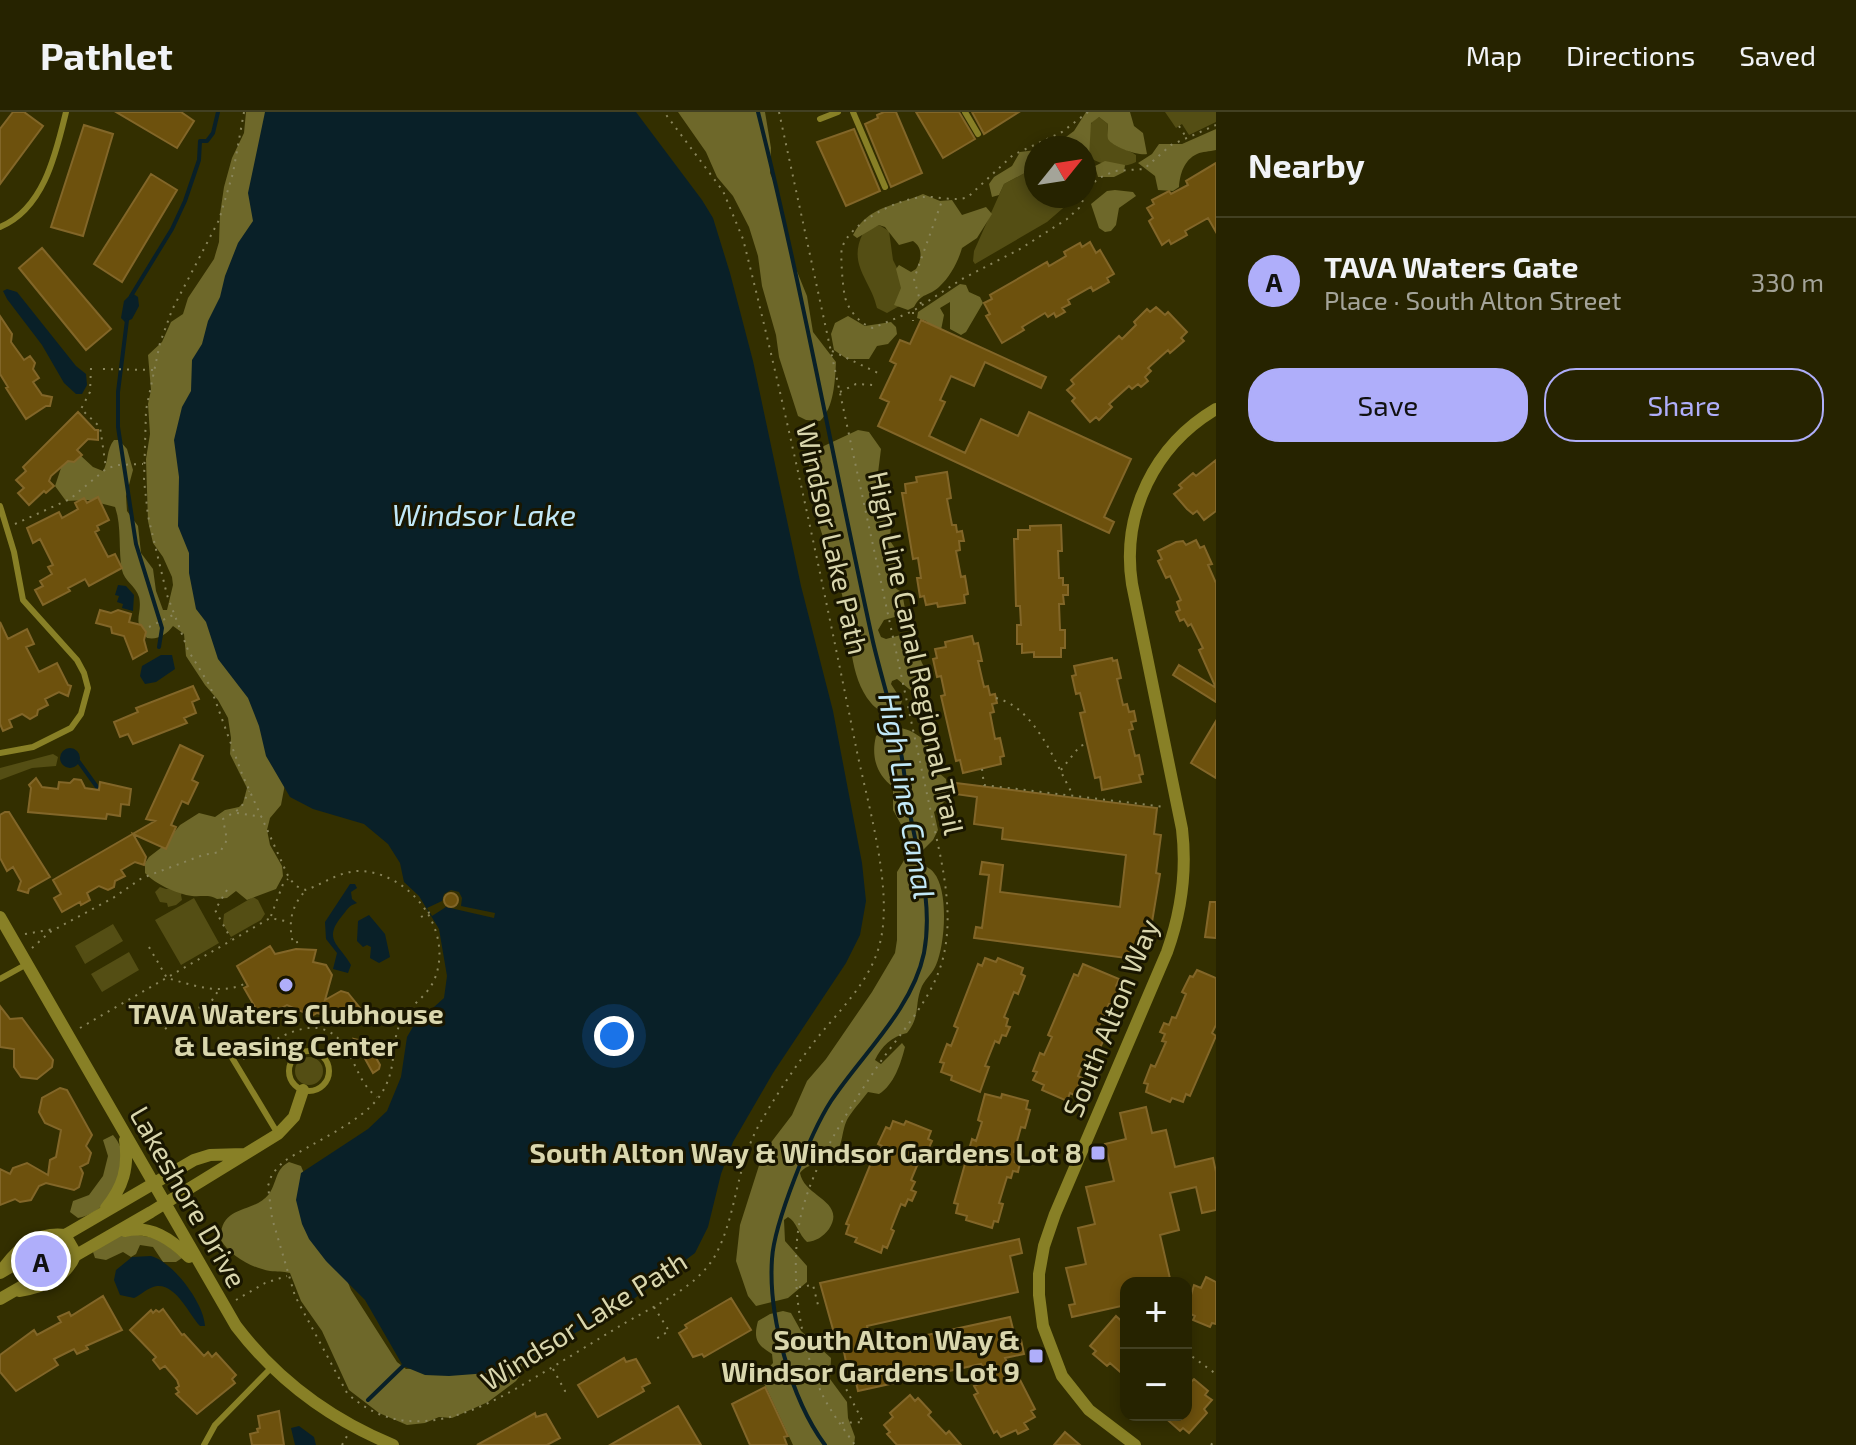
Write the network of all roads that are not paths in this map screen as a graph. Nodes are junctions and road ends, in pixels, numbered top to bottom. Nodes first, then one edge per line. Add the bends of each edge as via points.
1 (66, 112) edge
2 (838, 112) edge
3 (853, 112) edge
4 (965, 112) edge
5 (820, 119) dead end
6 (978, 134) dead end
7 (885, 187) dead end
8 (0, 227) edge
9 (1216, 409) edge
10 (0, 506) edge
11 (0, 753) edge
12 (0, 917) edge
13 (24, 960) junction
14 (0, 979) edge
15 (231, 1056) dead end
16 (303, 1090) junction
17 (124, 1133) junction
18 (278, 1134) junction
19 (251, 1152) junction
20 (153, 1183) junction
21 (164, 1204) junction
22 (102, 1213) junction
23 (114, 1233) junction
24 (65, 1235) junction
25 (76, 1254) junction
26 (1, 1273) edge
27 (203, 1273) junction
28 (0, 1299) edge
29 (272, 1367) junction
30 (204, 1445) edge
31 (393, 1445) edge
32 (1135, 1445) edge

1 - 8 lane via 53,160 37,192 23,212
2 - 5 lane
3 - 7 lane
4 - 6 lane
9 - 32 street, South Alton Way via 1186,430 1162,457 1141,495 1131,538 1132,584 1178,806 1184,868 1180,906 1173,936 1055,1214 1040,1268 1043,1326 1062,1376 1089,1410
10 - 11 lane via 23,600 77,660 88,688 71,728 33,747
12 - 13 street, Lakeshore Drive
13 - 14 lane
13 - 17 street, Lakeshore Drive
15 - 18 lane
16 - 16 lane via 319,1088 328,1075 325,1059 314,1052 298,1054 289,1067 290,1079
16 - 18 street via 294,1117
17 - 20 street, Lakeshore Drive
17 - 22 street via 124,1180
18 - 19 street
19 - 20 street via 202,1157
19 - 21 street
20 - 21 street, Lakeshore Drive
20 - 22 street
21 - 23 street
21 - 27 street, Lakeshore Drive
22 - 24 street
23 - 25 street
23 - 27 street via 139,1229 163,1236
24 - 25 street
24 - 26 street via 47,1234 23,1245
25 - 28 street
27 - 29 street, Lakeshore Drive via 243,1335
29 - 30 lane via 211,1430
29 - 31 street, Lakeshore Drive via 330,1414

